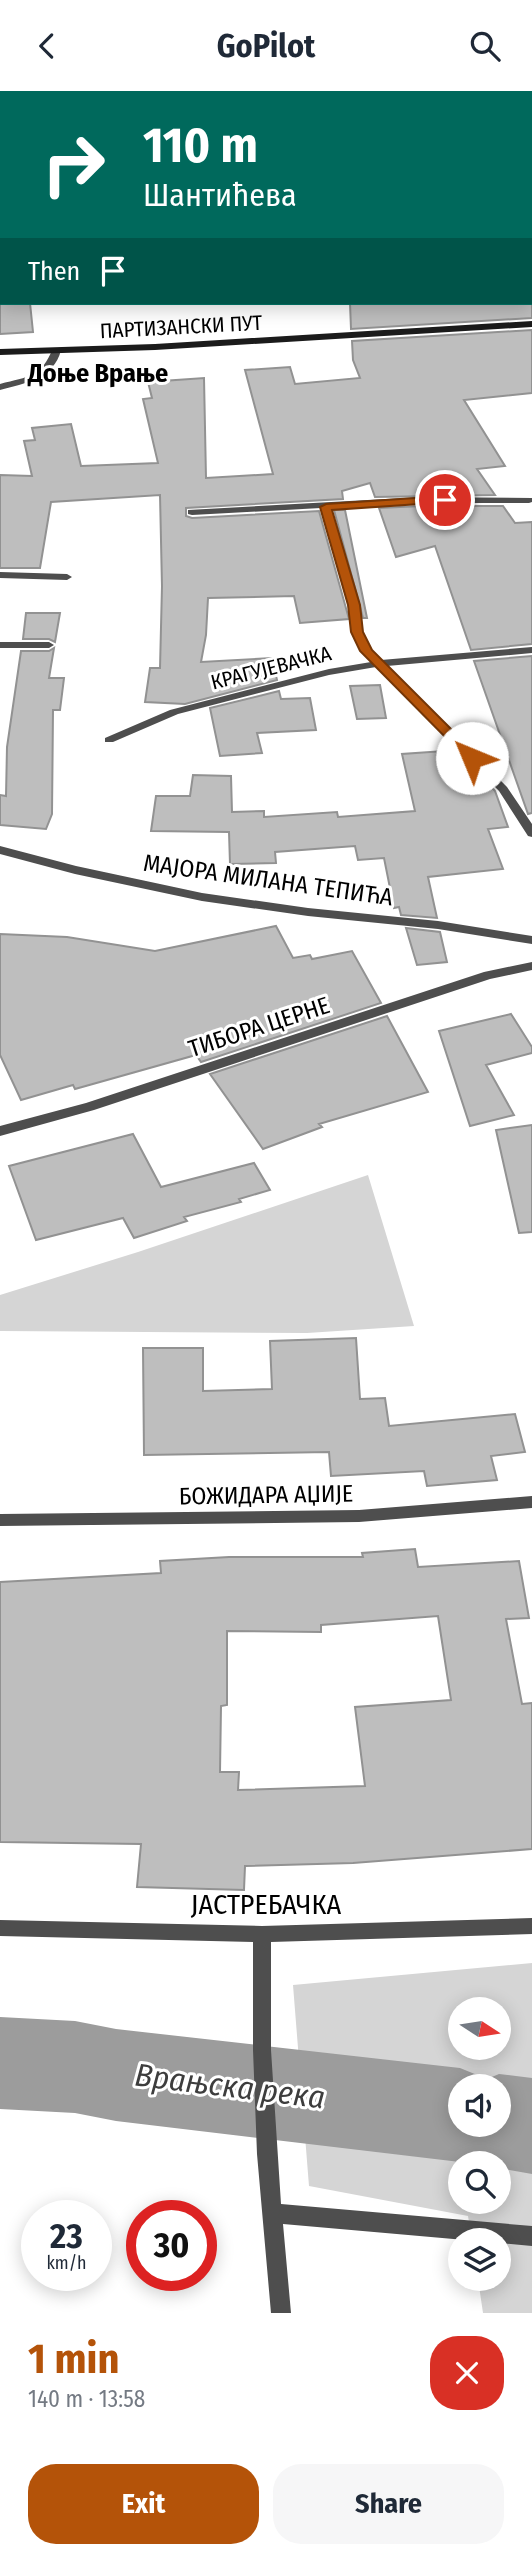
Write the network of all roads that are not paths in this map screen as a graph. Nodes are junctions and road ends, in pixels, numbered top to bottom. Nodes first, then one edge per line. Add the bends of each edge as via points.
1 (532, 324) edge
2 (56, 350) junction
3 (0, 352) edge
4 (0, 387) edge
5 (530, 500) dead end
6 (326, 507) junction
7 (192, 512) dead end
8 (0, 575) edge
9 (66, 577) dead end
10 (0, 645) edge
11 (48, 645) dead end
12 (532, 650) edge
13 (377, 664) junction
14 (109, 740) dead end
15 (532, 833) edge
16 (0, 850) edge
17 (532, 940) edge
18 (532, 966) edge
19 (0, 1131) edge
20 (532, 1501) edge
21 (0, 1520) edge
22 (532, 1926) edge
23 (0, 1928) edge
24 (262, 1934) junction
25 (272, 2213) junction
26 (532, 2236) edge
27 (281, 2313) edge

1 - 2 main road, ПАРТИЗАНСКИ ПУТ
2 - 3 main road, ПАРТИЗАНСКИ ПУТ
2 - 4 street via 55,361 45,372
5 - 6 street via 422,500
6 - 7 street
6 - 13 street via 354,605 357,632
8 - 9 street
10 - 11 street
12 - 13 street, КРАГУЈЕВАЧКА
13 - 14 street, КРАГУЈЕВАЧКА via 174,712
13 - 15 street via 503,789
16 - 17 street, МАЈОРА МИЛАНА ТЕПИЋА via 202,897
18 - 19 street, ТИБОРА ЦЕРНЕ via 488,975 89,1107
20 - 21 street, БОЖИДАРА АЏИЈЕ via 359,1516
22 - 24 street, ЈАСТРЕБАЧКА
23 - 24 street, ЈАСТРЕБАЧКА
24 - 25 street via 262,2050
25 - 26 street
25 - 27 street

